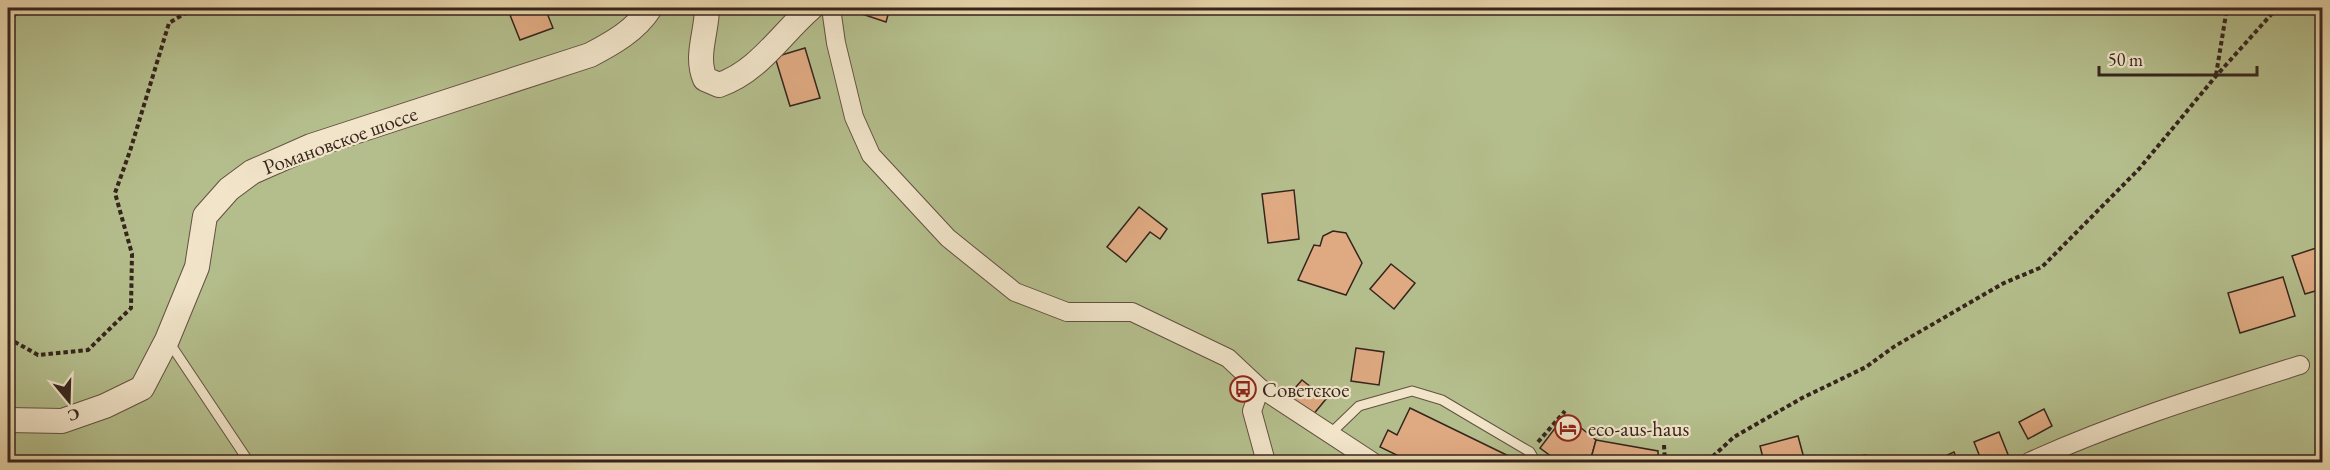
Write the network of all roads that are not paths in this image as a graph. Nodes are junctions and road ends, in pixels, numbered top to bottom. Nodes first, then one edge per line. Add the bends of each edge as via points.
1 (650, 8) edge
2 (707, 8) edge
3 (811, 8) edge
4 (831, 8) edge
5 (168, 340) junction
6 (2300, 365) dead end
7 (1260, 387) junction
8 (8, 420) edge
9 (1330, 434) junction
10 (249, 462) edge
11 (1266, 462) edge
12 (1373, 462) edge
13 (1536, 462) edge
14 (2029, 462) edge

1 - 5 street, Романовское шоссе via 630,31 590,55 311,146 252,172 204,216 197,267
2 - 3 street via 700,63 705,80 719,86 757,62
4 - 7 street via 854,117 871,155 948,238 1015,292 1067,312 1132,312 1228,358
5 - 8 street, Романовское шоссе via 142,388 62,421
5 - 10 lane
6 - 14 street via 2141,416
7 - 9 street
7 - 11 street via 1252,411
9 - 12 street
9 - 13 lane via 1359,406 1412,391 1442,400 1530,452

